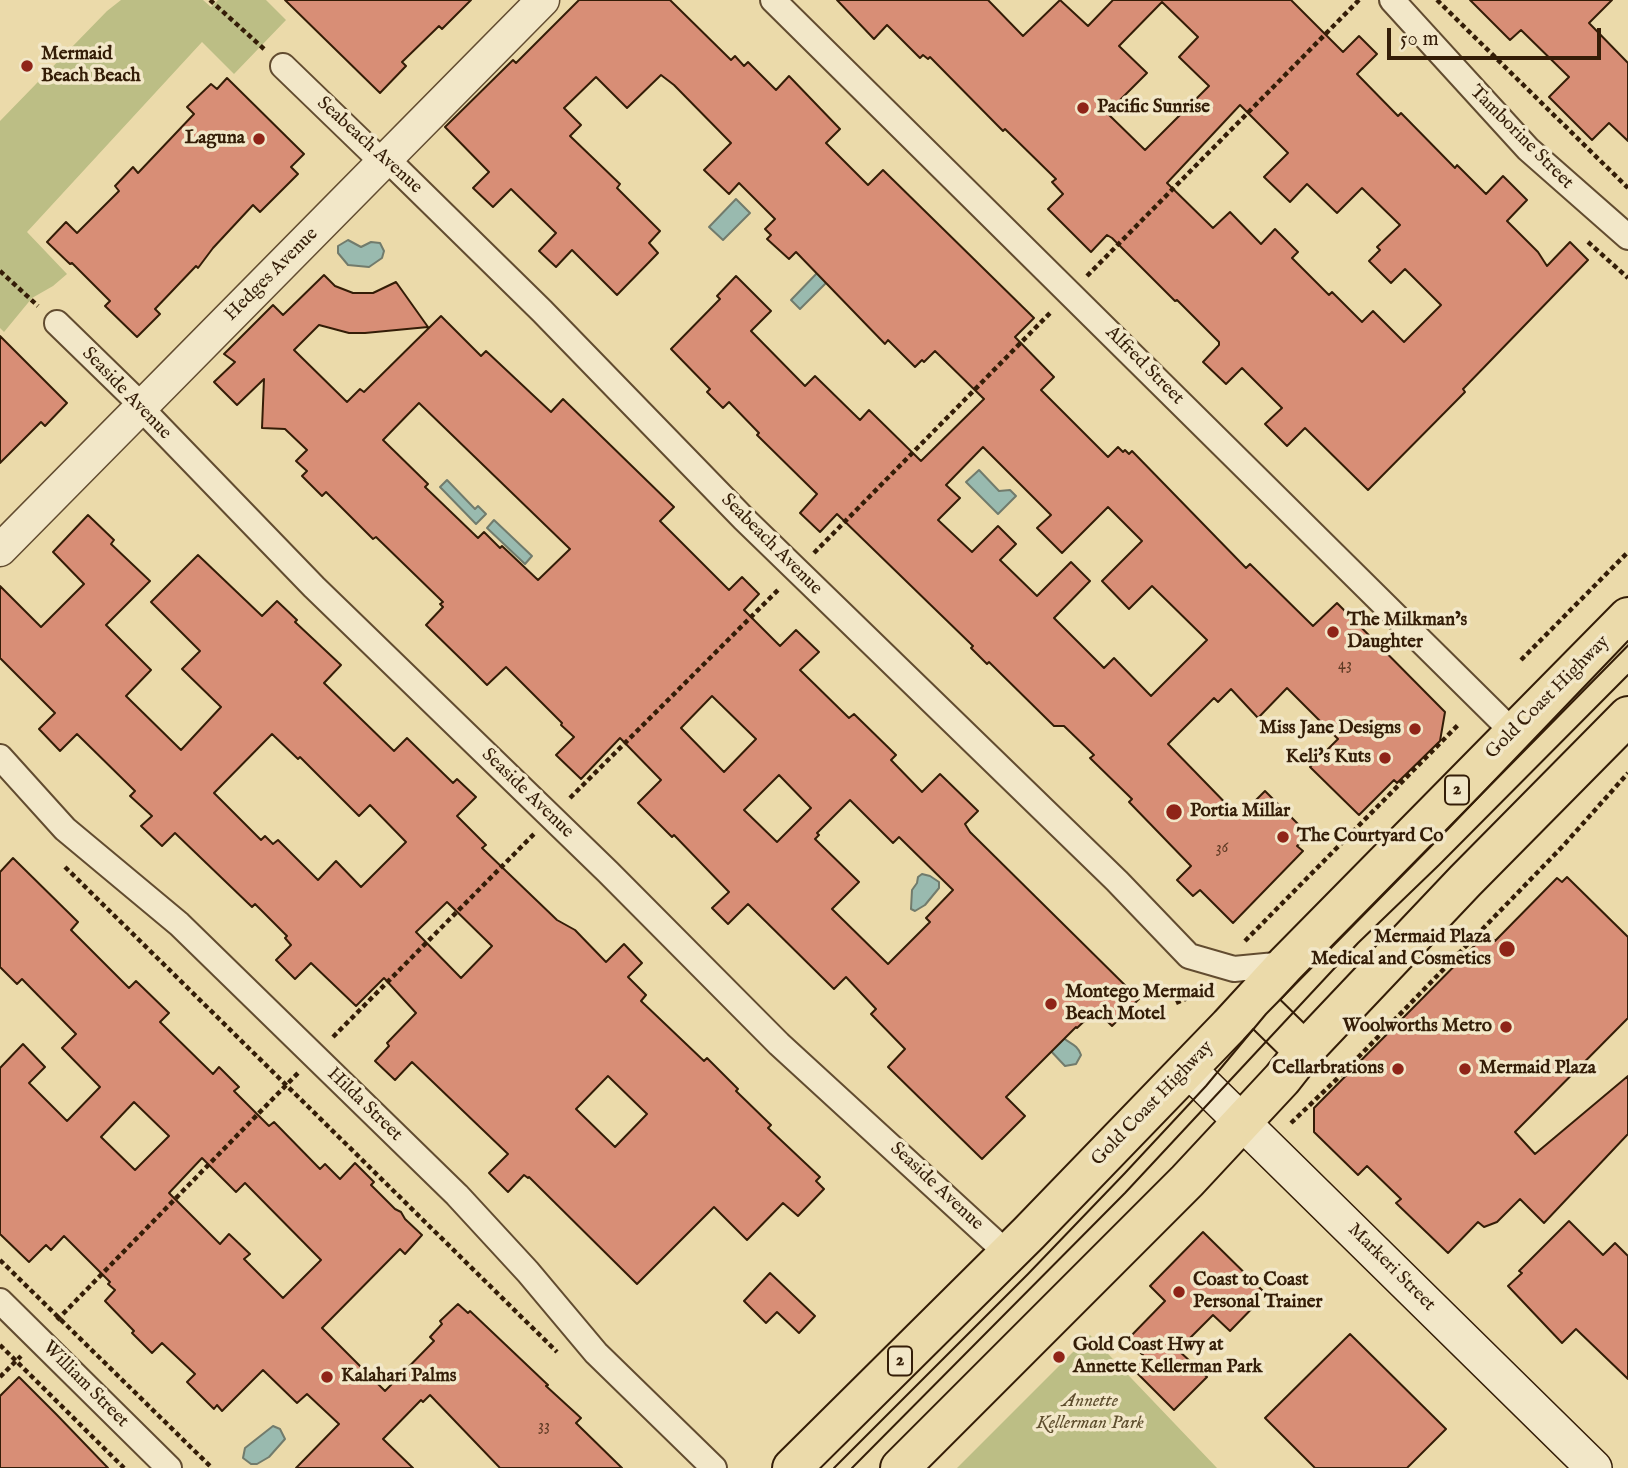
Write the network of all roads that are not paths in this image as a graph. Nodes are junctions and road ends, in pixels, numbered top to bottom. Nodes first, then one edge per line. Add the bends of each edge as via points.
1 (543, 0) edge
2 (773, 0) edge
3 (1392, 0) edge
4 (283, 66) road end
5 (387, 159) junction
6 (1628, 237) edge
7 (57, 323) dead end
8 (141, 408) junction
9 (0, 550) edge
10 (1628, 617) edge
11 (1628, 716) edge
12 (1514, 733) junction
13 (0, 757) edge
14 (1286, 964) junction
15 (1253, 1001) junction
16 (1304, 1051) junction
17 (1188, 1069) junction
18 (1241, 1123) junction
19 (1008, 1254) junction
20 (0, 1301) edge
21 (169, 1468) edge
22 (714, 1468) edge
23 (792, 1468) edge
24 (900, 1468) edge
25 (1594, 1468) edge

1 - 5 street, Hedges Avenue
2 - 12 street, Alfred Street
3 - 6 street, Tamborine Street via 1528,149
4 - 5 street, Seabeach Avenue via 374,154
5 - 8 street, Hedges Avenue
5 - 14 street, Seabeach Avenue via 744,519 1117,880 1189,956 1234,969
7 - 8 street, Seaside Avenue
8 - 9 street, Hedges Avenue
8 - 19 street, Seaside Avenue via 265,539 779,1044
10 - 12 highway, Gold Coast Highway / 2
11 - 16 highway
12 - 14 highway, Gold Coast Highway / 2
13 - 22 street, Hilda Street via 65,829 179,924 457,1195 596,1353
14 - 15 highway, Gold Coast Highway / 2
15 - 16 highway
15 - 17 highway, Gold Coast Highway / 2
16 - 18 highway
17 - 18 main road, Markeri Street
17 - 19 highway, Gold Coast Highway / 2
18 - 24 highway
18 - 25 main road, Markeri Street
19 - 23 highway, Gold Coast Highway / 2
20 - 21 street, William Street

